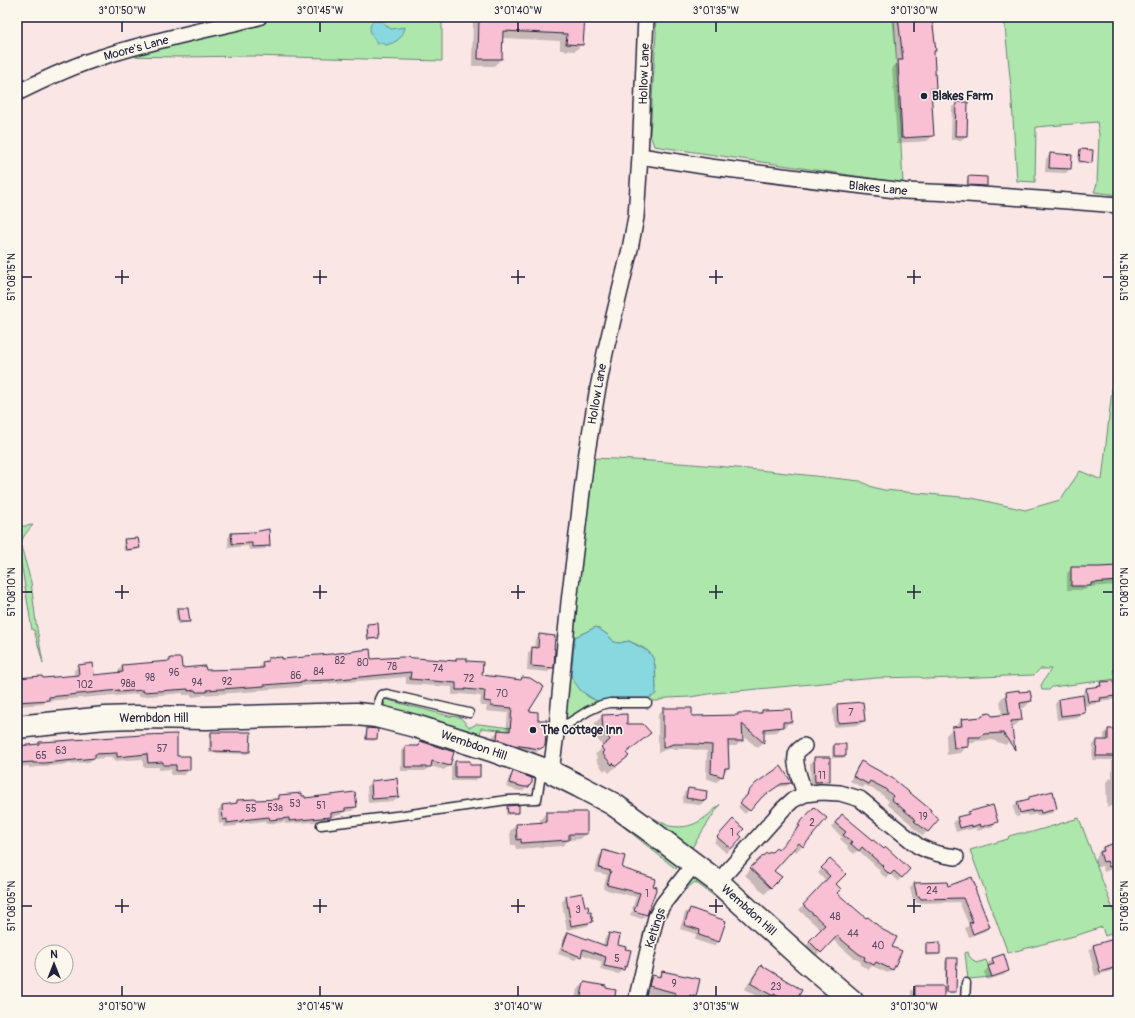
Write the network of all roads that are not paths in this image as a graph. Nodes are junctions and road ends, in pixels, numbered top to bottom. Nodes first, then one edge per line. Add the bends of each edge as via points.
1 (259, 17) edge
2 (646, 17) edge
3 (17, 93) edge
4 (640, 156) junction
5 (1118, 205) edge
6 (647, 703) dead end
7 (469, 714) dead end
8 (376, 716) junction
9 (557, 726) junction
10 (17, 727) edge
11 (804, 746) dead end
12 (547, 770) junction
13 (805, 794) junction
14 (321, 825) dead end
15 (956, 857) dead end
16 (694, 864) junction
17 (718, 882) junction
18 (966, 984) dead end
19 (636, 1001) edge
20 (852, 1001) edge
21 (965, 1001) edge

1 - 3 street, Moore's Lane via 100,57
2 - 4 street, Hollow Lane
4 - 5 street, Blakes Lane via 897,190
4 - 9 street, Hollow Lane via 638,200 632,236 604,353 586,458 568,602
6 - 9 lane via 606,704 588,710 569,723
7 - 8 lane via 387,694 381,695
8 - 10 main road, Wembdon Hill via 336,714 206,718 135,717
8 - 12 main road, Wembdon Hill via 448,736
9 - 12 street, Hollow Lane
11 - 13 street via 796,754 796,761
12 - 14 lane via 538,799 507,800
12 - 16 main road, Wembdon Hill via 613,804
13 - 15 street via 840,793 860,799 918,846 938,855
13 - 17 street via 783,808
16 - 17 main road, Wembdon Hill
16 - 19 street, Keltings via 662,904 656,917
17 - 20 main road, Wembdon Hill
18 - 21 lane

